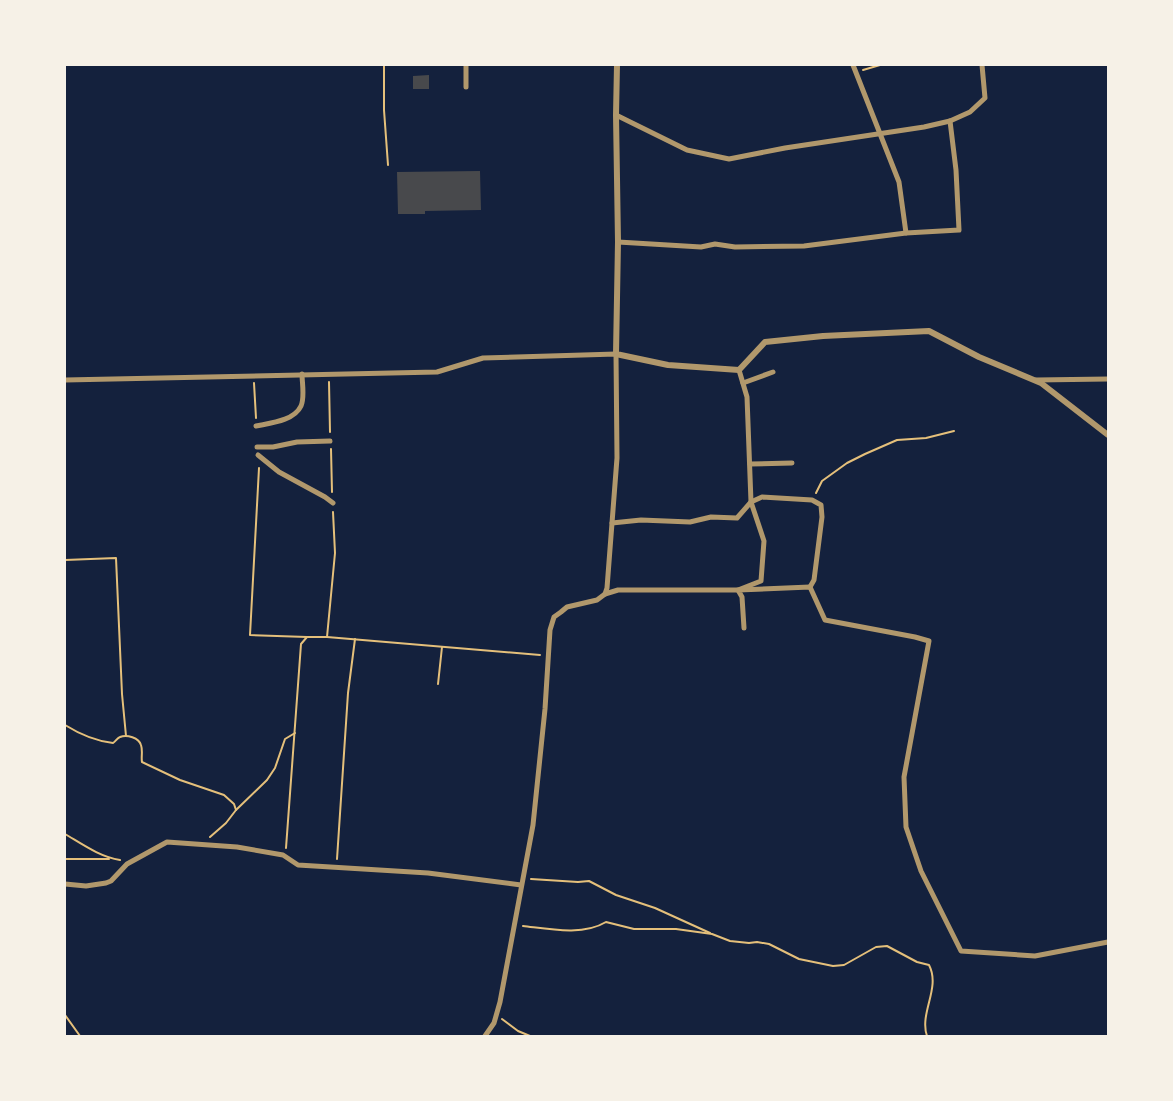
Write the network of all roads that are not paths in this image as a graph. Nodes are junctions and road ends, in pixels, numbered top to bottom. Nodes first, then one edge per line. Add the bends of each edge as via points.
1 (466, 65) edge
2 (617, 65) edge
3 (853, 65) edge
4 (982, 65) edge
5 (466, 87) dead end
6 (616, 116) junction
7 (950, 121) junction
8 (880, 134) junction
9 (906, 233) junction
10 (618, 242) junction
11 (616, 354) junction
12 (739, 370) junction
13 (773, 372) dead end
14 (302, 374) junction
15 (1108, 379) edge
16 (65, 380) edge
17 (1035, 380) junction
18 (742, 383) junction
19 (256, 426) road end
20 (1108, 435) edge
21 (330, 441) dead end
22 (257, 447) dead end
23 (258, 455) road end
24 (792, 463) dead end
25 (750, 464) junction
26 (751, 502) junction
27 (333, 503) dead end
28 (612, 522) junction
29 (810, 587) junction
30 (738, 590) junction
31 (605, 594) junction
32 (744, 628) dead end
33 (65, 884) edge
34 (520, 885) junction
35 (1108, 942) edge
36 (485, 1036) edge

1 - 5 street
2 - 6 street
3 - 8 street
4 - 7 street via 985,98 970,112
6 - 8 street via 687,150 730,158
6 - 10 street
7 - 8 street
7 - 9 street via 959,230
8 - 9 street via 899,182
9 - 10 street via 804,246 735,247 715,244 701,247
10 - 11 street
11 - 12 street via 668,365
11 - 14 street via 483,358 437,372
11 - 28 street via 617,458
12 - 17 street via 765,342 929,331 979,357
12 - 18 street
13 - 18 street
14 - 16 street
14 - 19 street via 301,406 278,422
15 - 17 street
17 - 20 street
18 - 25 street via 747,397
21 - 22 street
23 - 27 street via 279,472
24 - 25 street
25 - 26 street
26 - 28 street via 737,518
26 - 29 street via 762,497 812,500 821,506 814,580
26 - 30 street via 764,542 761,580
28 - 31 street
29 - 30 street
29 - 35 street via 825,620 929,641 904,777 906,827 921,871 961,951 1035,956
30 - 31 street via 618,590
30 - 32 street via 742,597
31 - 34 street via 597,600 567,608 554,617 550,630 533,825
33 - 34 street via 106,884 121,868 167,842 238,847 284,855 298,865 428,873
34 - 36 street via 516,925 496,1015

